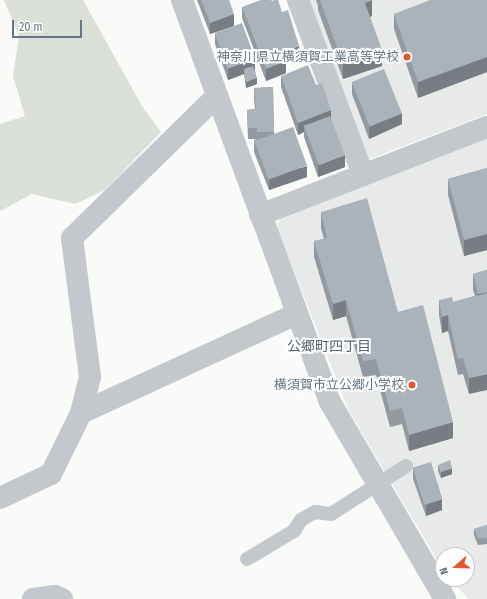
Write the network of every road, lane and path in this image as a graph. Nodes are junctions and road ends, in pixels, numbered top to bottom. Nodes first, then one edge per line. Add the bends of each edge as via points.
1 (182, 0) edge
2 (298, 0) edge
3 (217, 96) junction
4 (487, 127) edge
5 (363, 175) junction
6 (260, 215) junction
7 (296, 314) junction
8 (81, 413) junction
9 (406, 466) dead end
10 (375, 484) junction
11 (0, 498) edge
12 (247, 559) dead end
13 (438, 597) edge
14 (33, 599) edge
15 (62, 599) edge

1 - 3 street
2 - 5 street
3 - 6 street
3 - 8 street via 72,238 90,377
4 - 5 street
5 - 6 street
6 - 7 street
7 - 8 street
7 - 10 street via 330,402
8 - 11 street via 51,474
9 - 10 lane
10 - 12 lane via 331,514 315,512 301,520 294,531
10 - 13 street
14 - 15 street via 55,596

